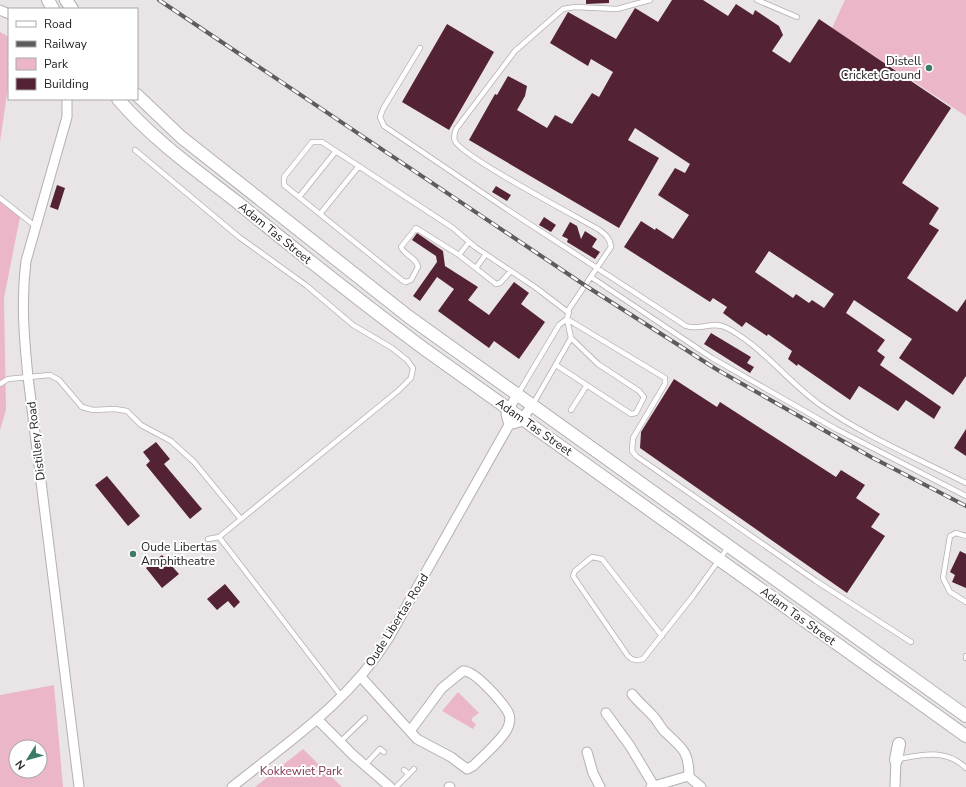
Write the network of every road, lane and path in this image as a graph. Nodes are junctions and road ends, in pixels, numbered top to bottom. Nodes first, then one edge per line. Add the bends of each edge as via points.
1 (650, 0) edge
2 (757, 0) edge
3 (797, 17) dead end
4 (420, 48) dead end
5 (138, 97) edge
6 (67, 100) edge
7 (119, 100) edge
8 (135, 150) dead end
9 (336, 151) junction
10 (359, 166) junction
11 (299, 197) junction
12 (0, 198) edge
13 (320, 214) junction
14 (35, 226) junction
15 (469, 242) junction
16 (486, 254) junction
17 (459, 255) junction
18 (476, 268) junction
19 (598, 268) junction
20 (511, 271) junction
21 (592, 277) junction
22 (569, 313) junction
23 (567, 320) junction
24 (572, 338) junction
25 (556, 365) junction
26 (28, 377) junction
27 (0, 384) edge
28 (587, 385) junction
29 (517, 395) junction
30 (532, 405) junction
31 (509, 410) junction
32 (571, 410) dead end
33 (522, 419) junction
34 (510, 425) junction
35 (966, 483) edge
36 (966, 496) edge
37 (240, 518) junction
38 (966, 536) edge
39 (219, 537) junction
40 (208, 539) dead end
41 (729, 546) junction
42 (720, 560) junction
43 (966, 602) edge
44 (662, 636) junction
45 (911, 642) dead end
46 (361, 677) junction
47 (632, 694) dead end
48 (342, 697) junction
49 (606, 712) dead end
50 (966, 716) edge
51 (365, 718) dead end
52 (317, 719) junction
53 (410, 731) junction
54 (966, 736) edge
55 (340, 742) junction
56 (899, 744) dead end
57 (384, 752) dead end
58 (588, 752) dead end
59 (896, 760) junction
60 (365, 765) junction
61 (966, 768) edge
62 (414, 769) dead end
63 (404, 770) dead end
64 (409, 774) junction
65 (689, 776) junction
66 (652, 786) edge
67 (79, 787) edge
68 (232, 787) edge
69 (390, 787) edge
70 (396, 787) edge
71 (600, 787) edge
72 (701, 787) edge
73 (895, 787) edge

1 - 19 lane via 617,9 575,6 563,9 515,51 456,129 454,136 460,147 489,167 605,234 611,247
2 - 3 lane
4 - 19 lane via 383,109 380,118 384,126
5 - 29 main road, Adam Tas Street via 181,137 311,241 409,317
6 - 14 street, Distillery Road via 68,117
7 - 31 main road, Adam Tas Street via 155,136 296,250 423,348
8 - 37 lane via 239,237 307,286 353,326 397,352 413,368 411,378 398,391
9 - 10 lane
9 - 11 lane
9 - 11 lane via 322,142 312,142 283,180 284,185
10 - 13 lane
10 - 15 lane via 453,228
11 - 13 lane
12 - 14 lane
13 - 17 lane via 406,282 411,280 418,267 417,262 401,247 414,229 419,229
14 - 26 street, Distillery Road via 23,286 22,314
15 - 16 lane
15 - 17 lane
16 - 18 lane
16 - 20 lane
17 - 18 lane
18 - 20 lane via 498,284
19 - 21 lane
19 - 35 lane via 686,326 695,328 714,325 736,333 807,394 843,420
20 - 22 lane
21 - 22 lane via 569,308
21 - 36 lane via 712,358 836,429
22 - 23 lane
23 - 24 lane
23 - 29 lane via 559,325
23 - 45 lane via 665,378 665,384 634,438 632,451 636,456 816,581
24 - 25 lane
24 - 28 lane via 598,364 639,391 644,400 636,412 630,414
25 - 28 lane
25 - 30 lane
26 - 27 lane via 8,379
26 - 37 lane via 45,374 54,376 82,407 127,411 141,425 171,441 194,462
26 - 67 street, Distillery Road
28 - 32 lane
29 - 30 main road, Adam Tas Street
29 - 31 street
30 - 33 street
30 - 41 main road, Adam Tas Street
31 - 33 main road, Adam Tas Street
31 - 34 street via 506,414
33 - 34 street
33 - 42 main road, Adam Tas Street
34 - 46 street, Oude Libertas Road via 388,639
37 - 39 lane
38 - 43 lane via 956,533 950,536 943,578 950,592
39 - 40 lane
39 - 48 lane
41 - 42 lane
41 - 50 main road, Adam Tas Street
42 - 44 lane
42 - 54 main road, Adam Tas Street
44 - 44 lane via 643,659 635,661 630,658 573,576 575,570 592,557 602,559
46 - 48 street, Oude Libertas Road
46 - 53 street
47 - 65 street via 680,745 689,764
48 - 52 street, Oude Libertas Road
49 - 66 street via 630,746
51 - 55 lane
52 - 55 street
52 - 68 street, Oude Libertas Road
53 - 53 street via 420,741 469,768 505,733 510,724 510,717 507,710 478,677 464,671 442,688
55 - 60 street
56 - 59 main road
57 - 60 lane via 380,749
58 - 71 street via 593,774
59 - 61 lane via 926,754 946,755
59 - 73 street
60 - 69 street
62 - 64 lane
63 - 64 lane
64 - 70 lane
65 - 66 street
65 - 72 street

